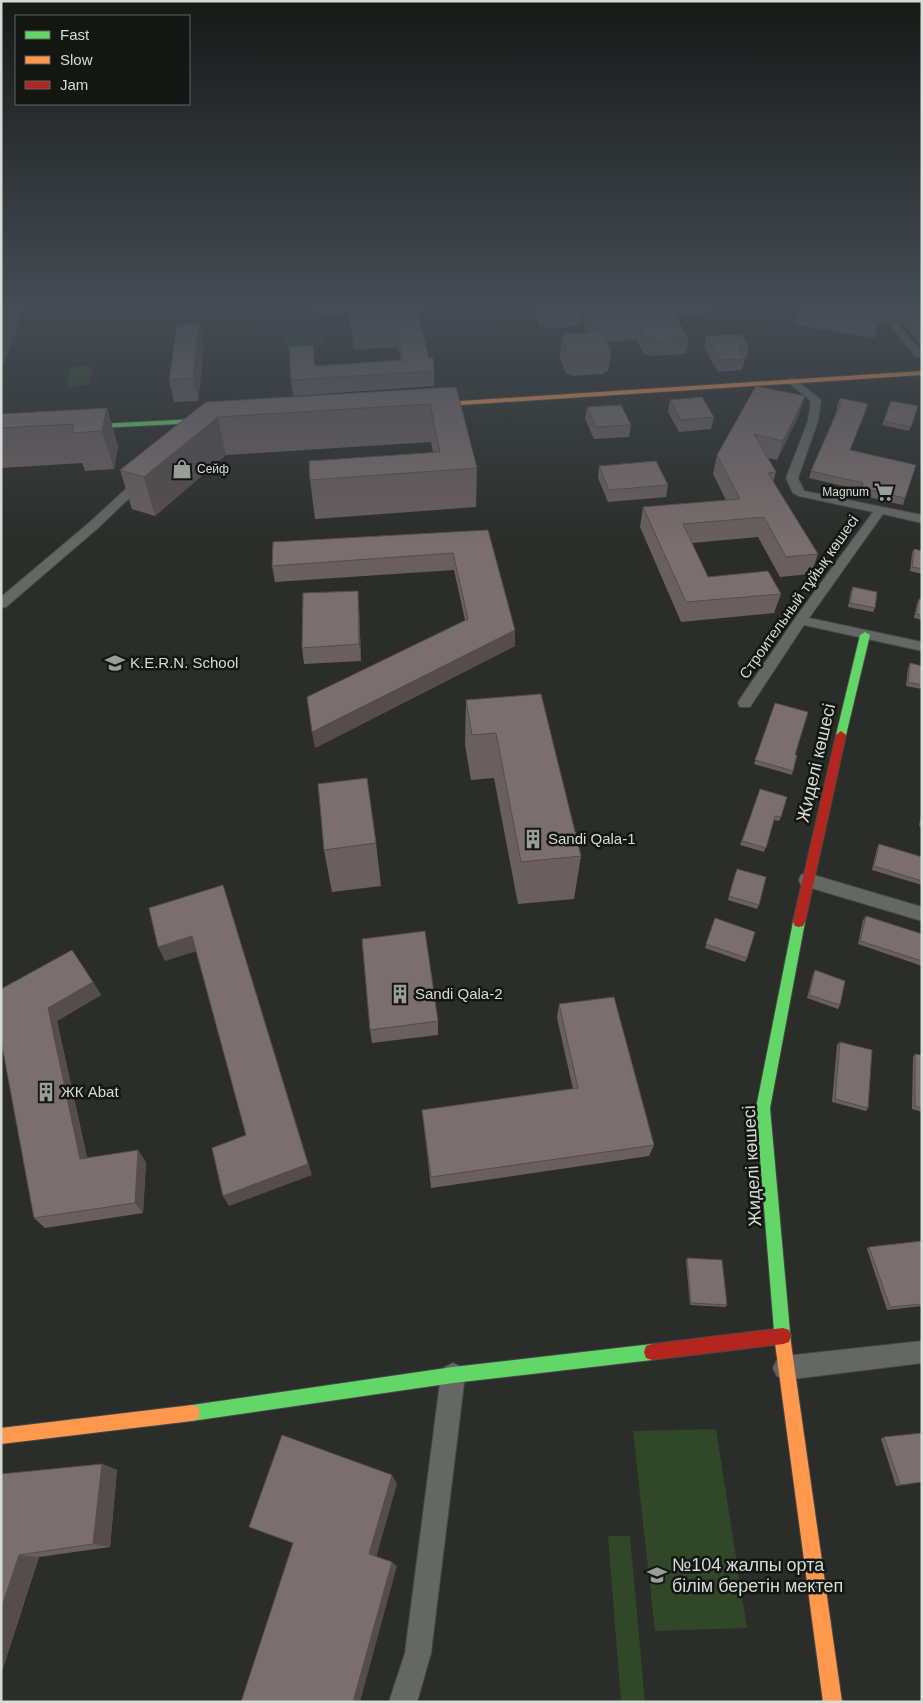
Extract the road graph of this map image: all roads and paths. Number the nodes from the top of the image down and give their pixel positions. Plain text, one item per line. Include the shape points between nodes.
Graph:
1 (711, 386) edge
2 (800, 386) edge
3 (417, 406) edge
4 (227, 419) edge
5 (68, 428) edge
6 (154, 468) edge
7 (880, 510) junction
8 (922, 519) edge
9 (1, 604) edge
10 (801, 620) junction
11 (865, 635) junction
12 (922, 647) edge
13 (746, 703) dead end
14 (807, 880) junction
15 (922, 914) edge
16 (782, 1336) junction
17 (922, 1352) edge
18 (785, 1368) junction
19 (453, 1375) junction
20 (1, 1436) edge
21 (403, 1702) edge
22 (833, 1702) edge

1 - 3 street
2 - 7 street via 816,400 792,478 799,493
4 - 5 street via 183,426
6 - 9 street via 94,525
7 - 8 street
7 - 10 street, Строительный тұйық көшесі
10 - 11 street
10 - 13 street, Строительный тұйық көшесі
11 - 12 street
11 - 14 street, Жиделі көшесі
14 - 15 street
14 - 16 street, Жиделі көшесі via 763,1108
16 - 18 street, Жиделі көшесі
16 - 19 street
17 - 18 street
18 - 22 street, Жиделі көшесі
19 - 20 street via 250,1406
19 - 21 street via 418,1652

